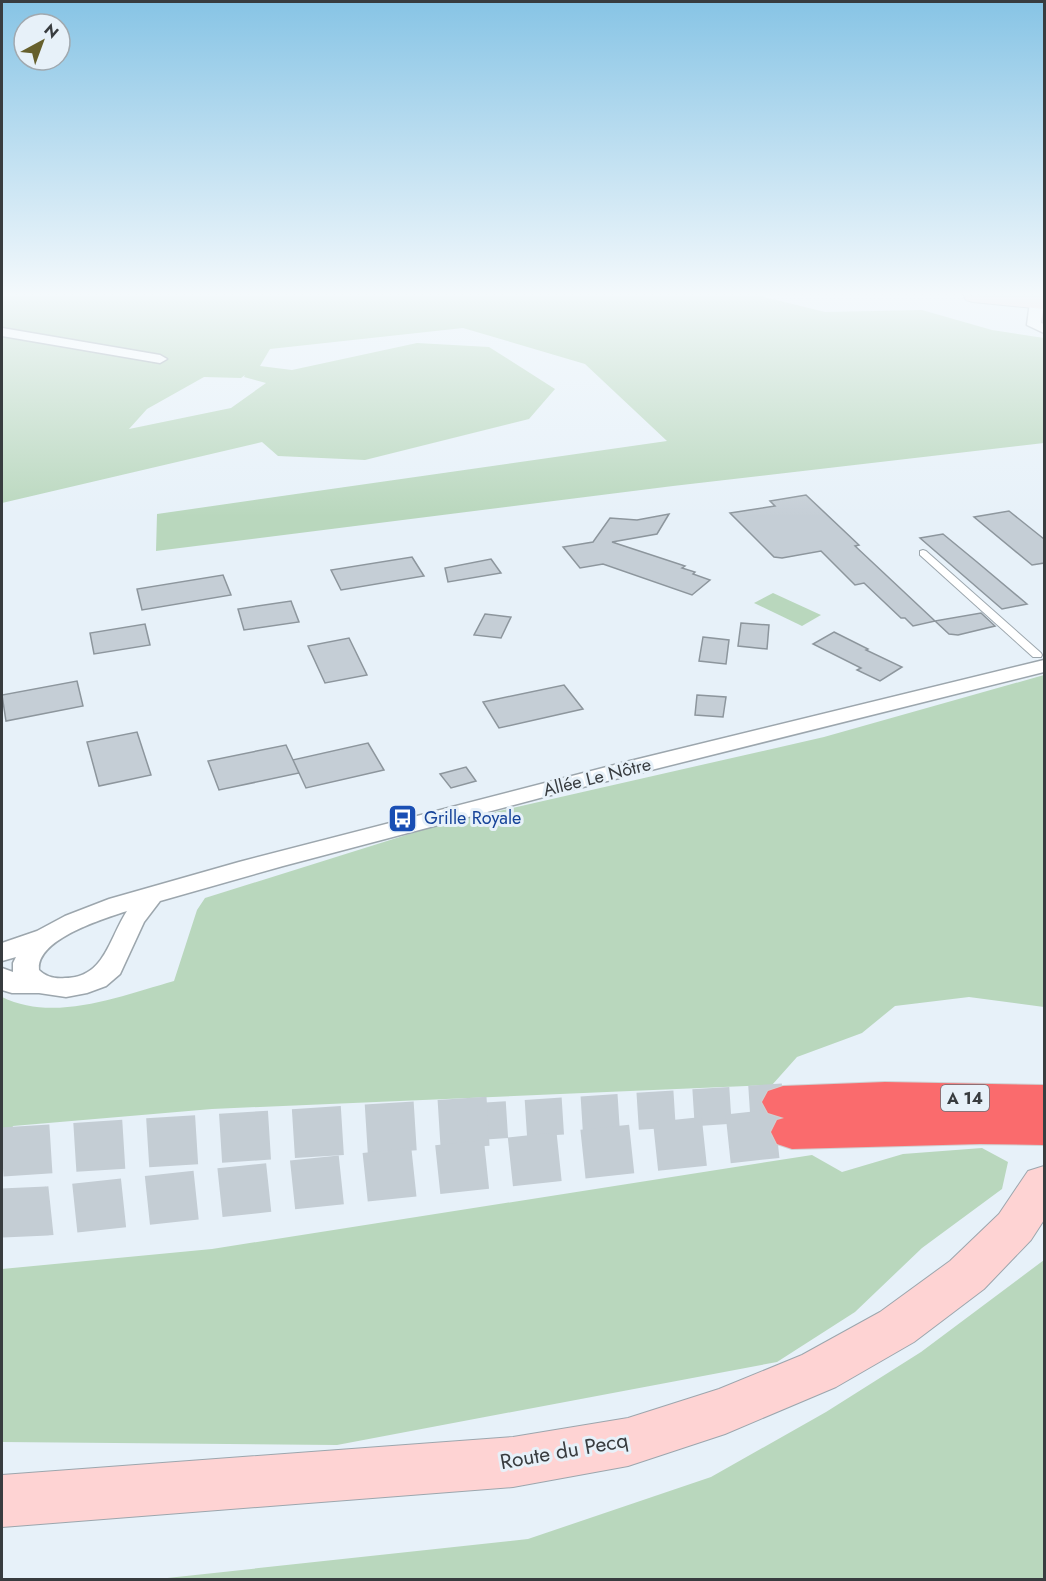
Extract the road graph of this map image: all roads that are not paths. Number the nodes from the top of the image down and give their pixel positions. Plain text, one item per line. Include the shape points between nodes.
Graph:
1 (923, 553) dead end
2 (1041, 660) edge
3 (152, 895) junction
4 (46, 936) junction
5 (2, 952) edge
6 (2, 977) edge
7 (38, 984) junction
8 (1044, 1101) edge
9 (889, 1113) junction
10 (788, 1117) tunnel mouth
11 (1044, 1129) edge
12 (1044, 1184) edge
13 (2, 1501) edge

1 - 2 lane
2 - 3 street, Allée Le Nôtre via 458,811
3 - 4 street, Allée Le Nôtre
3 - 7 street via 131,924 109,971 83,986 51,988
4 - 5 street
4 - 7 street, Allée Le Nôtre via 26,961 31,978
6 - 7 street via 12,984
8 - 9 highway, A 14
9 - 10 highway, A 14
9 - 11 highway, A 14
12 - 13 main road, Route du Pecq via 1015,1227 967,1275 897,1327 798,1380 725,1411 628,1442 513,1462

